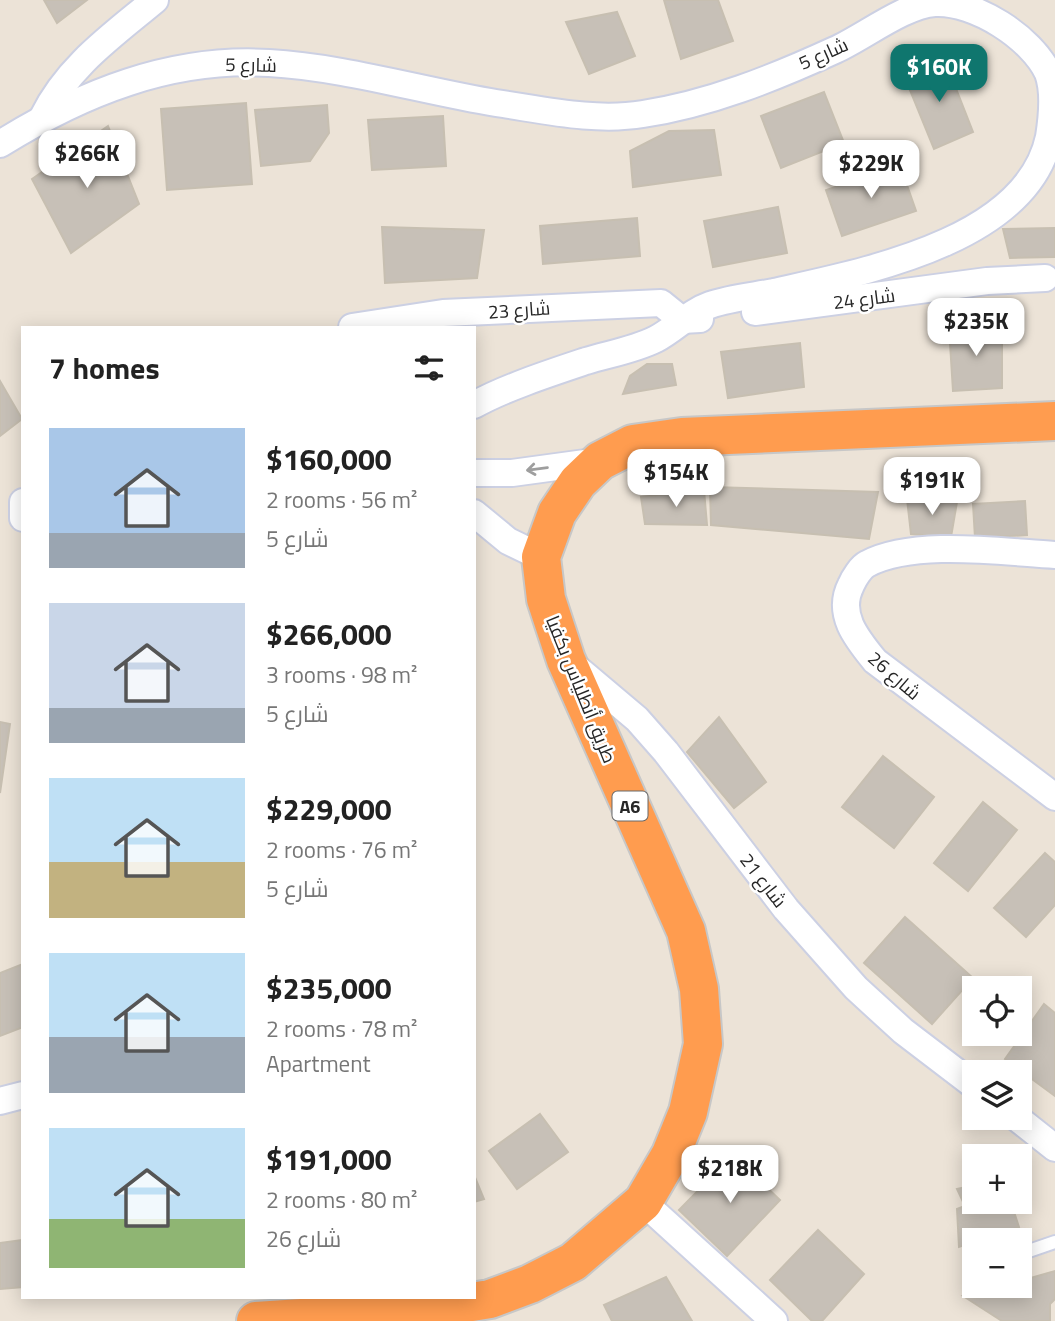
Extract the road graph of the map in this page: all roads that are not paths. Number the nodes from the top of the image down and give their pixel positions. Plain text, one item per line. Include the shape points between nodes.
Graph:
1 (155, 0) edge
2 (43, 117) junction
3 (0, 144) edge
4 (1045, 278) dead end
5 (682, 320) junction
6 (358, 326) edge
7 (476, 404) edge
8 (1055, 421) edge
9 (600, 461) junction
10 (476, 473) edge
11 (476, 515) edge
12 (1055, 555) edge
13 (541, 557) junction
14 (566, 660) junction
15 (1055, 797) edge
16 (962, 1076) edge
17 (21, 1096) edge
18 (0, 1101) edge
19 (1032, 1130) edge
20 (1055, 1148) edge
21 (643, 1202) junction
22 (1055, 1242) edge
23 (1032, 1250) edge
24 (380, 1305) edge
25 (256, 1321) edge
26 (774, 1321) edge

1 - 2 street via 79,65
2 - 3 street, شارع 5
2 - 5 street, شارع 5 via 145,74 268,63 557,113 641,115 754,84 934,3 989,18 1018,35 1035,52 1049,77 1053,111 1048,142 1038,168 1021,192 990,220 882,264 709,305
4 - 5 street, شارع 24 via 987,281 726,318
5 - 6 street, شارع 23 via 661,303 443,313
5 - 7 street, شارع 5 via 658,339
8 - 9 highway, طريق أنطلياس بكفيا / A6 via 682,437 634,444
9 -> 10 street
9 - 13 highway, طريق أنطلياس بكفيا / A6 via 578,482 558,513
11 - 13 street via 508,541
12 - 15 street, شارع 26 via 894,554 865,565 845,597 845,614 875,661
13 - 14 highway, طريق أنطلياس بكفيا / A6 via 546,599
14 - 16 street, شارع 21 via 637,719 786,909 856,988
14 - 21 highway, طريق أنطلياس بكفيا / A6 via 686,931 699,989 703,1044 688,1112 671,1154
17 - 18 street
19 - 20 street
21 - 24 highway, طريق أنطلياس بكفيا / A6 via 572,1262 530,1284 491,1299 423,1310
21 - 26 street
22 - 23 lane
24 - 25 highway, طريق أنطلياس بكفيا / A6

